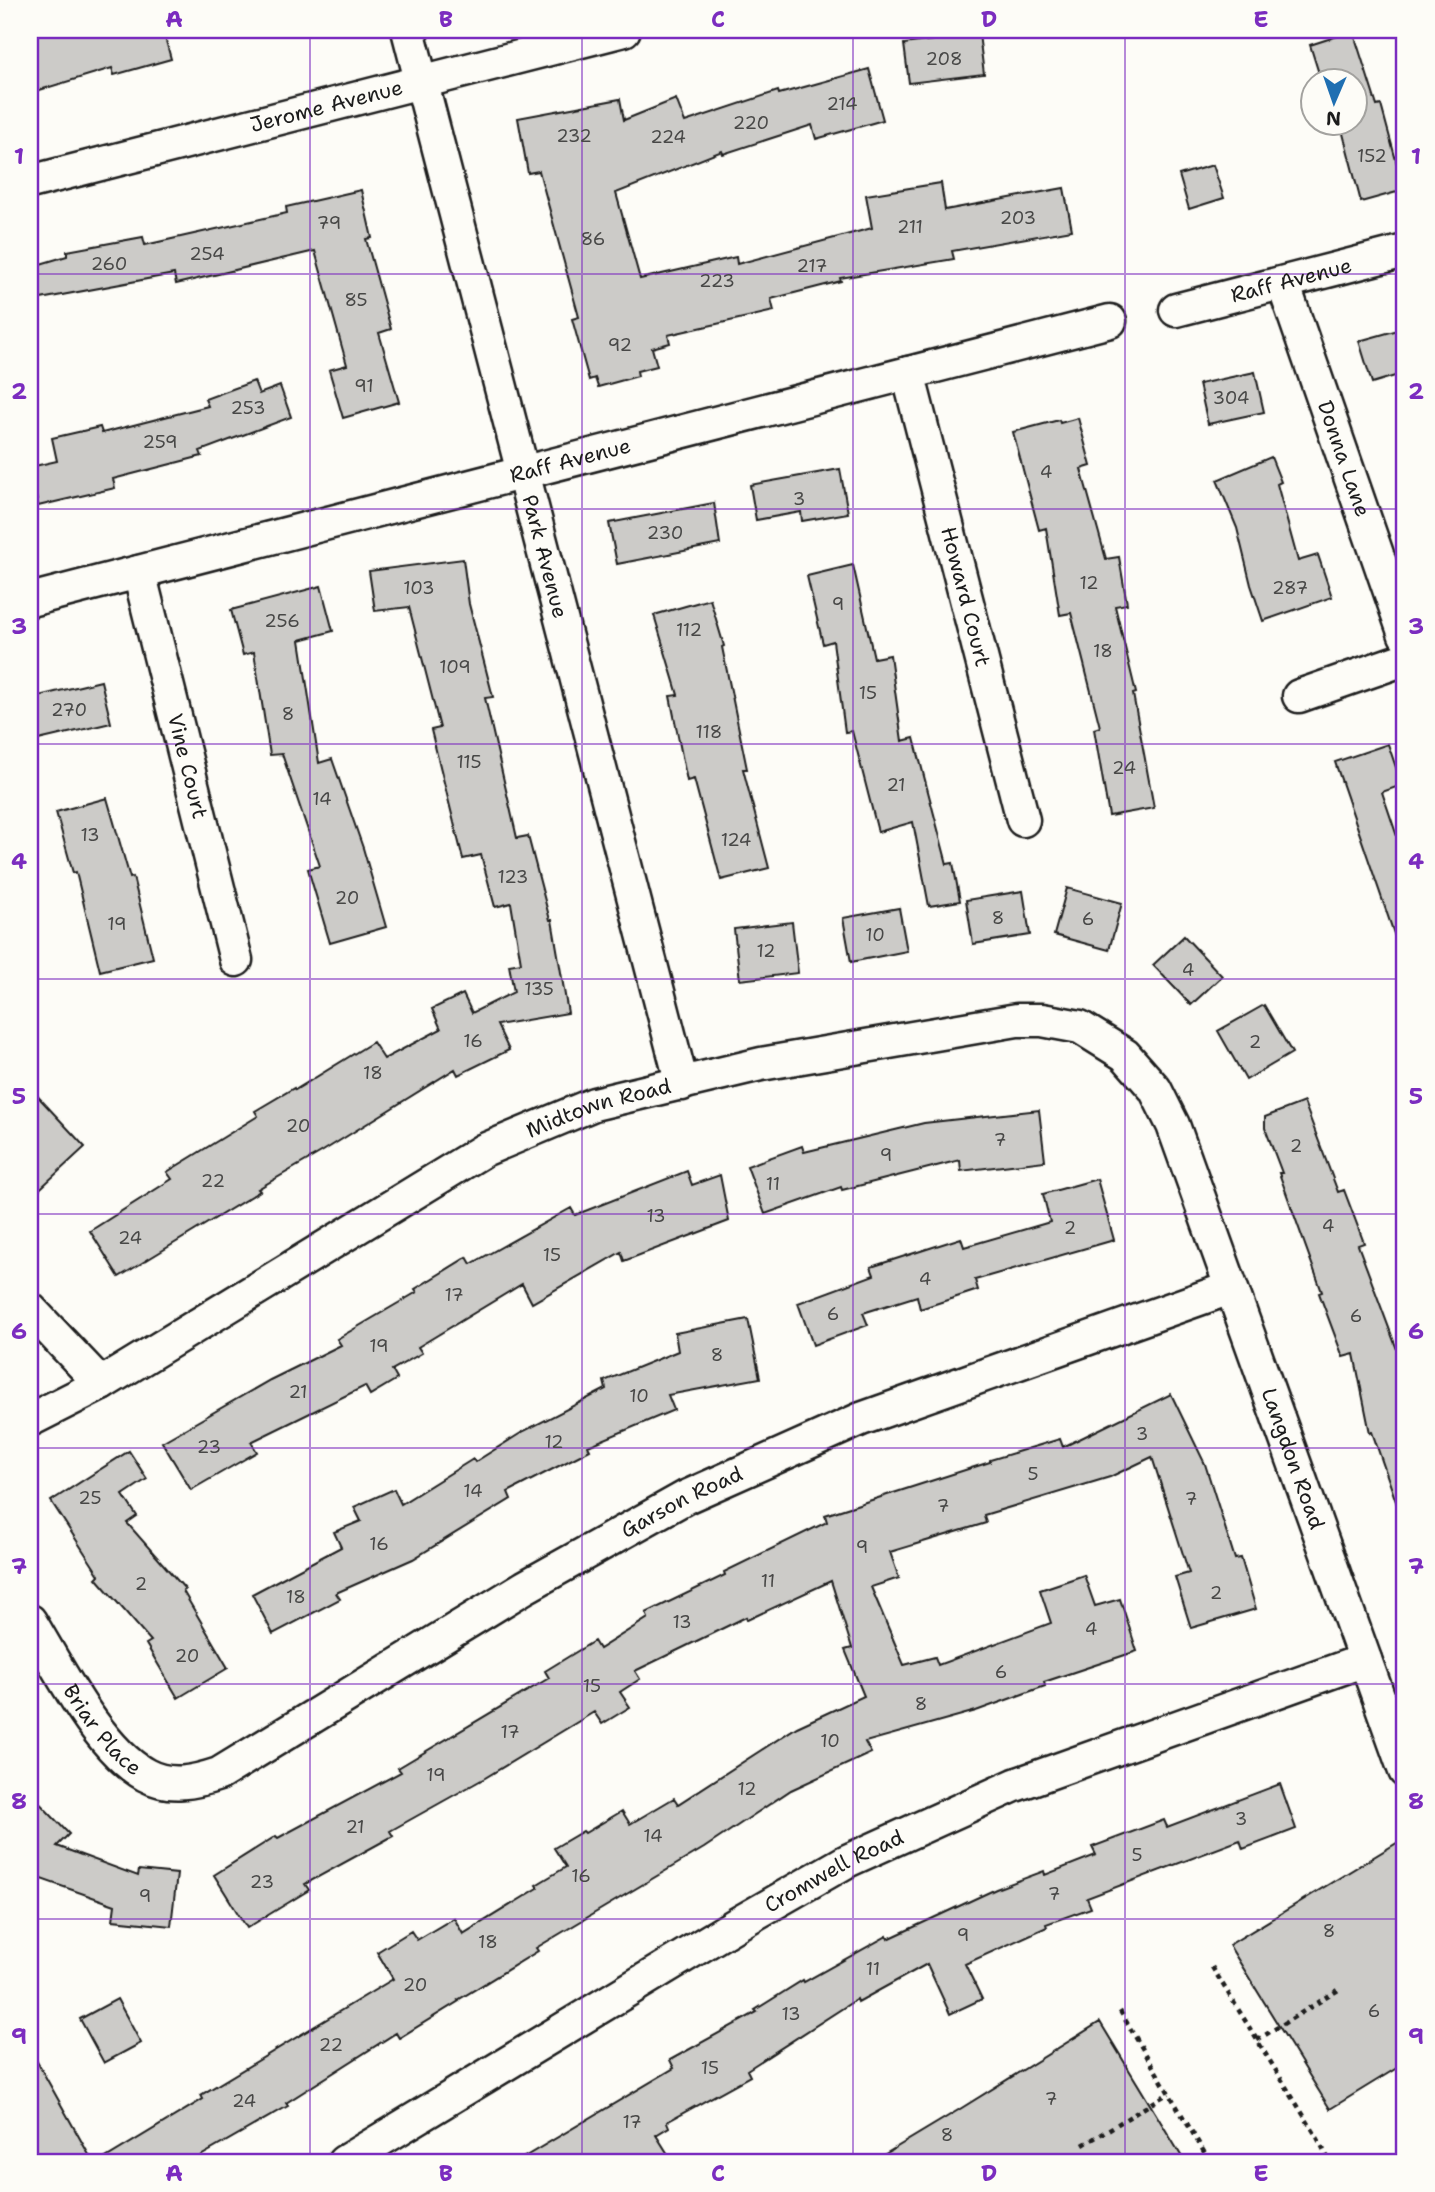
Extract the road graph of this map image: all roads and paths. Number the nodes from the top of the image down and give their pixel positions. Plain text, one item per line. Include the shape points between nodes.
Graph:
1 (408, 30) edge
2 (624, 30) edge
3 (421, 80) junction
4 (30, 182) edge
5 (1405, 251) edge
6 (1283, 283) junction
7 (1177, 310) dead end
8 (1110, 321) dead end
9 (908, 373) junction
10 (523, 472) junction
11 (139, 572) junction
12 (30, 600) edge
13 (1405, 635) edge
14 (1405, 659) edge
15 (1300, 696) dead end
16 (1023, 820) dead end
17 (236, 960) dead end
18 (682, 1084) junction
19 (1180, 1146) joint
20 (1230, 1287) junction
21 (30, 1309) edge
22 (100, 1384) junction
23 (30, 1420) edge
24 (30, 1621) edge
25 (1365, 1660) junction
26 (1405, 1771) edge
27 (169, 1782) joint
28 (1212, 1967) dead end
29 (1340, 1989) dead end
30 (1120, 2011) dead end
31 (1257, 2040) junction
32 (1169, 2093) junction
33 (1083, 2145) dead end
34 (344, 2162) edge
35 (1210, 2162) edge
36 (1330, 2162) edge

1 - 3 street, Park Avenue
2 - 3 street, Jerome Avenue
3 - 4 street, Jerome Avenue
3 - 10 street, Park Avenue
5 - 6 street, Raff Avenue
6 - 7 street, Raff Avenue
6 - 13 street, Donna Lane
8 - 9 street, Raff Avenue
9 - 10 street, Raff Avenue
9 - 16 street, Howard Court
10 - 11 street, Raff Avenue
10 - 18 street, Park Avenue
11 - 12 street, Raff Avenue
11 - 17 street, Vine Court
14 - 15 street
18 - 19 street, Midtown Road via 761,1064 1017,1020 1042,1020 1080,1027 1125,1055 1155,1089
18 - 22 street, Midtown Road via 594,1104 484,1150
19 - 20 street, Langdon Road
20 - 25 street, Langdon Road
20 - 27 street, Garson Road via 861,1419 686,1497 525,1587 219,1774 192,1783
21 - 22 street
22 - 23 street, Midtown Road
24 - 27 street, Briar Place via 93,1721 123,1759 148,1776
25 - 26 street, Langdon Road
25 - 34 street, Cromwell Road via 1015,1785 847,1861
28 - 31 path
29 - 31 path
30 - 32 path
31 - 36 path
32 - 33 path
32 - 35 path

